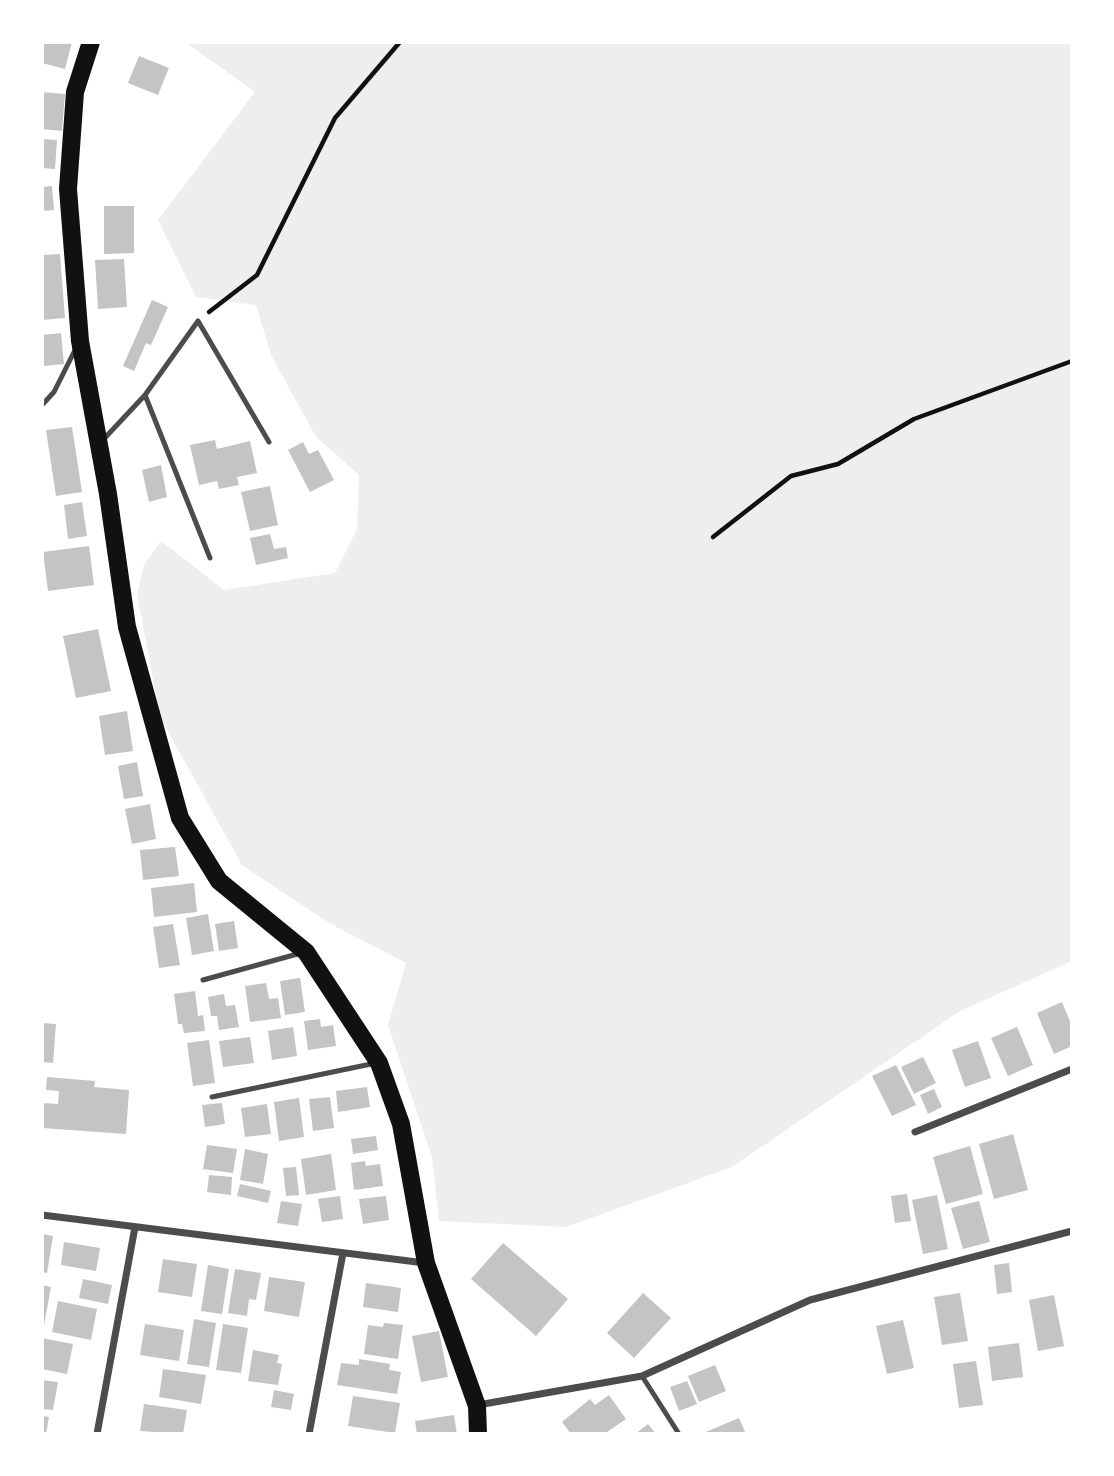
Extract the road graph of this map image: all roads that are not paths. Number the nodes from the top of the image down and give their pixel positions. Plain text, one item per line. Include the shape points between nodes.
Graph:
1 (91, 42) edge
2 (80, 341) junction
3 (145, 395) junction
4 (42, 405) edge
5 (269, 442) dead end
6 (99, 444) junction
7 (210, 558) dead end
8 (306, 952) junction
9 (203, 980) dead end
10 (379, 1063) junction
11 (1072, 1069) edge
12 (212, 1097) dead end
13 (915, 1132) dead end
14 (42, 1215) edge
15 (135, 1227) junction
16 (1072, 1231) edge
17 (343, 1253) junction
18 (426, 1263) junction
19 (642, 1376) junction
20 (477, 1406) junction
21 (97, 1434) edge
22 (309, 1434) edge
23 (478, 1434) edge
24 (679, 1434) edge

1 - 2 main road via 75,92 68,189
2 - 4 lane via 54,392
2 - 6 main road
3 - 5 lane via 198,321
3 - 6 lane
3 - 7 lane
6 - 8 main road via 127,627 180,818 219,881
8 - 9 lane
8 - 10 main road
10 - 12 lane
10 - 18 main road via 401,1124
11 - 13 street
14 - 15 street
15 - 17 street
15 - 21 street
16 - 19 street via 810,1300
17 - 18 street
17 - 22 street
18 - 20 main road
19 - 20 street
19 - 24 lane
20 - 23 main road

